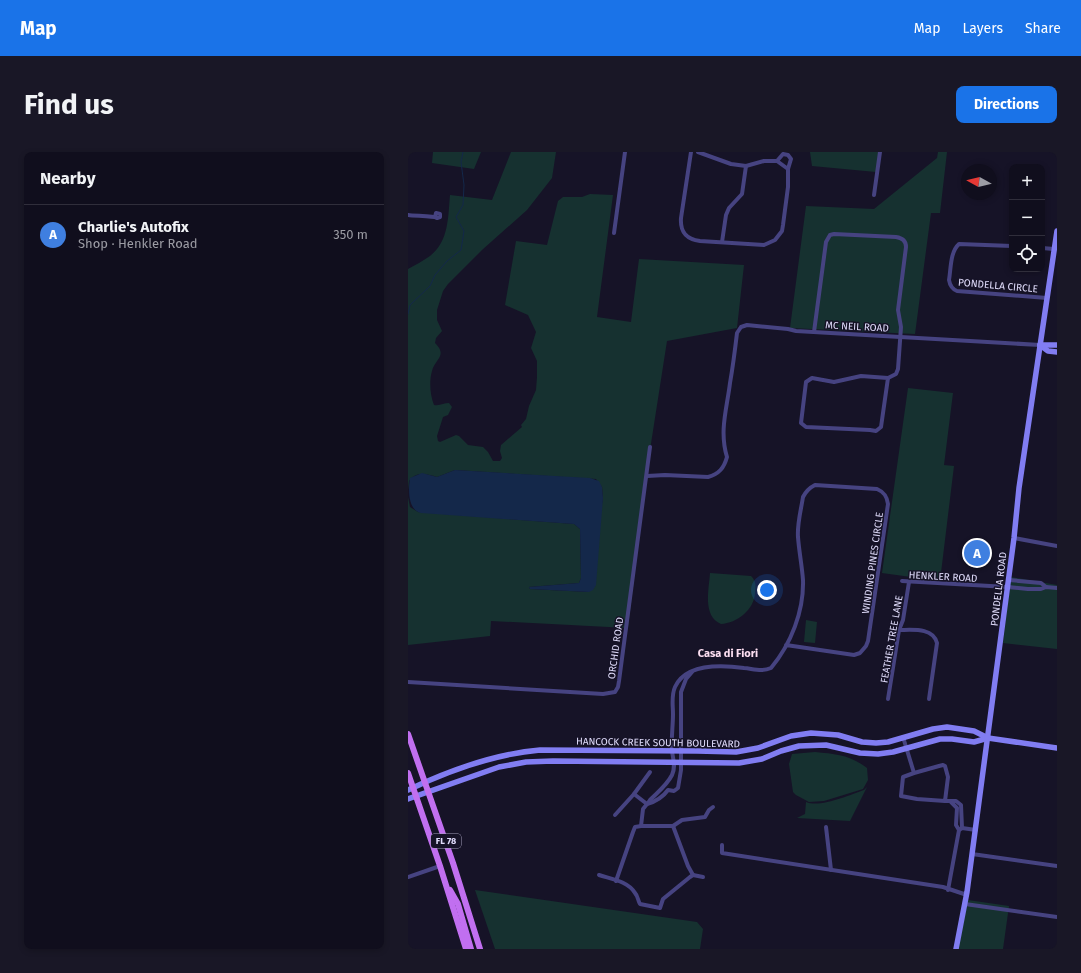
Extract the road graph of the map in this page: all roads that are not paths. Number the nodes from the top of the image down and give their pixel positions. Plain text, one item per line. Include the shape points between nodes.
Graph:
1 (625, 152) edge
2 (691, 152) edge
3 (698, 152) edge
4 (880, 152) edge
5 (777, 161) junction
6 (746, 166) junction
7 (788, 169) junction
8 (874, 195) dead end
9 (408, 215) edge
10 (435, 217) dead end
11 (1057, 231) edge
12 (614, 233) dead end
13 (722, 242) junction
14 (1009, 246) edge
15 (1045, 248) edge
16 (1054, 249) junction
17 (1047, 298) junction
18 (814, 332) junction
19 (900, 336) junction
20 (1057, 345) edge
21 (1040, 346) junction
22 (1057, 352) edge
23 (888, 378) junction
24 (650, 447) dead end
25 (647, 476) junction
26 (1014, 538) junction
27 (1057, 546) edge
28 (1009, 580) junction
29 (902, 581) dead end
30 (909, 582) junction
31 (1008, 587) junction
32 (1046, 587) junction
33 (1057, 588) edge
34 (899, 630) junction
35 (786, 645) junction
36 (695, 670) junction
37 (408, 682) edge
38 (888, 699) dead end
39 (929, 699) dead end
40 (408, 734) edge
41 (904, 737) junction
42 (988, 738) junction
43 (907, 748) junction
44 (1057, 748) edge
45 (672, 751) junction
46 (681, 751) junction
47 (739, 752) junction
48 (677, 763) junction
49 (739, 763) junction
50 (650, 772) dead end
51 (408, 773) edge
52 (914, 773) junction
53 (425, 782) junction
54 (411, 788) edge
55 (429, 792) junction
56 (634, 794) junction
57 (416, 796) junction
58 (408, 799) edge
59 (947, 801) junction
60 (648, 804) junction
61 (713, 807) dead end
62 (615, 815) dead end
63 (641, 826) junction
64 (673, 826) junction
65 (826, 827) dead end
66 (961, 829) junction
67 (976, 830) junction
68 (722, 845) dead end
69 (972, 854) junction
70 (440, 866) junction
71 (1057, 866) edge
72 (831, 870) junction
73 (599, 875) dead end
74 (693, 875) junction
75 (408, 877) edge
76 (703, 878) dead end
77 (616, 881) junction
78 (447, 887) junction
79 (948, 890) junction
80 (967, 895) junction
81 (965, 904) junction
82 (1057, 917) edge
83 (466, 949) edge
84 (472, 949) edge
85 (480, 949) edge
86 (956, 949) edge

1 - 12 street
2 - 13 street via 681,218 683,232 693,240
3 - 6 street via 731,164
4 - 8 street
5 - 6 street via 764,161
5 - 7 street
5 - 7 street via 784,154 788,155 791,159
6 - 13 street via 742,194 726,215
7 - 13 street via 785,212 782,231 778,237 764,245
9 - 10 street
11 - 16 street, PONDELLA ROAD
14 - 17 street, PONDELLA CIRCLE via 959,244 953,252 950,285 957,291
15 - 16 street
16 - 17 street, PONDELLA ROAD
17 - 21 street, PONDELLA ROAD
18 - 19 street, MC NEIL ROAD
18 - 19 street via 826,242 828,237 834,234 896,237 906,243 898,310
18 - 25 street, MC NEIL ROAD via 746,325 741,327 737,333 725,406 726,462 719,472 708,477
19 - 21 street, MC NEIL ROAD
19 - 23 street via 896,374
20 - 21 street
21 - 22 street via 1048,351
21 - 26 street, PONDELLA ROAD
23 - 23 street via 861,376 834,382 812,378 806,382 801,423 806,427 876,431 881,427
24 - 25 street, ORCHID ROAD
25 - 37 street, ORCHID ROAD via 619,681 615,692 603,694
26 - 27 street
26 - 28 street, PONDELLA ROAD
28 - 31 street, PONDELLA ROAD
28 - 32 street via 1041,583
29 - 30 street, HENKLER ROAD
30 - 31 street, HENKLER ROAD
30 - 34 street, FEATHER TREE LANE
31 - 32 street, HENKLER ROAD
31 - 42 street, PONDELLA ROAD
32 - 33 street
34 - 38 street, FEATHER TREE LANE
34 - 39 street via 924,631 933,635 937,643
35 - 35 street, WINDING PINES CIRCLE via 797,622 802,586 798,532 805,492 815,485 880,490 888,504 866,646 860,654 854,655
35 - 36 street, WINDING PINES CIRCLE via 774,665 767,670 723,667
36 - 45 street, WINDING PINES CIRCLE via 684,675 673,692
36 - 46 street via 686,679 681,692
40 - 53 main road, FL 78
41 - 42 street, HANCOCK CREEK SOUTH BOULEVARD via 933,728 947,727 974,731
41 - 43 street
41 - 47 street, HANCOCK CREEK SOUTH BOULEVARD via 876,743 838,735 811,733 791,736
42 - 43 street, HANCOCK CREEK SOUTH BOULEVARD via 974,742 940,739
42 - 44 street
42 - 67 street, PONDELLA ROAD
43 - 49 street, HANCOCK CREEK SOUTH BOULEVARD via 878,754 860,753 826,745 805,745 788,748 753,762
43 - 52 street
45 - 46 street, HANCOCK CREEK SOUTH BOULEVARD
45 - 48 street, WINDING PINES CIRCLE
45 - 53 street, HANCOCK CREEK SOUTH BOULEVARD via 523,751 491,758
46 - 47 street, HANCOCK CREEK SOUTH BOULEVARD
46 - 48 street
47 - 49 street
48 - 49 street, HANCOCK CREEK SOUTH BOULEVARD
48 - 55 street, HANCOCK CREEK SOUTH BOULEVARD via 526,762 500,767
48 - 60 street via 666,785
48 - 60 street via 681,770 678,788 674,791 668,790
50 - 56 street
51 - 54 main road, FL 78
52 - 59 street via 945,766 948,777
52 - 59 street via 903,778 901,796
53 - 54 street, HANCOCK CREEK SOUTH BOULEVARD
53 - 55 main road, FL 78
54 - 57 main road, FL 78
55 - 57 street, HANCOCK CREEK SOUTH BOULEVARD
55 - 85 main road, FL 78
56 - 60 street
56 - 62 street
57 - 58 street, HANCOCK CREEK SOUTH BOULEVARD
57 - 70 main road, FL 78
59 - 66 street via 959,802 961,805
60 - 63 street via 643,809
61 - 64 street via 708,810 705,817 682,820
63 - 64 street
63 - 77 street via 635,827 632,832
64 - 74 street
65 - 72 street
66 - 67 street
66 - 79 street
67 - 69 street, PONDELLA ROAD
68 - 72 street via 722,853
69 - 71 street
69 - 80 street, PONDELLA ROAD
70 - 75 street
70 - 78 main road, FL 78
72 - 79 street via 943,887
73 - 77 street
74 - 76 street
74 - 77 street via 663,899 660,908 640,904 634,890
78 - 83 main road, FL 78
78 - 84 main road via 455,896
79 - 80 street
80 - 81 street, PONDELLA ROAD
81 - 82 street
81 - 86 street, PONDELLA ROAD

